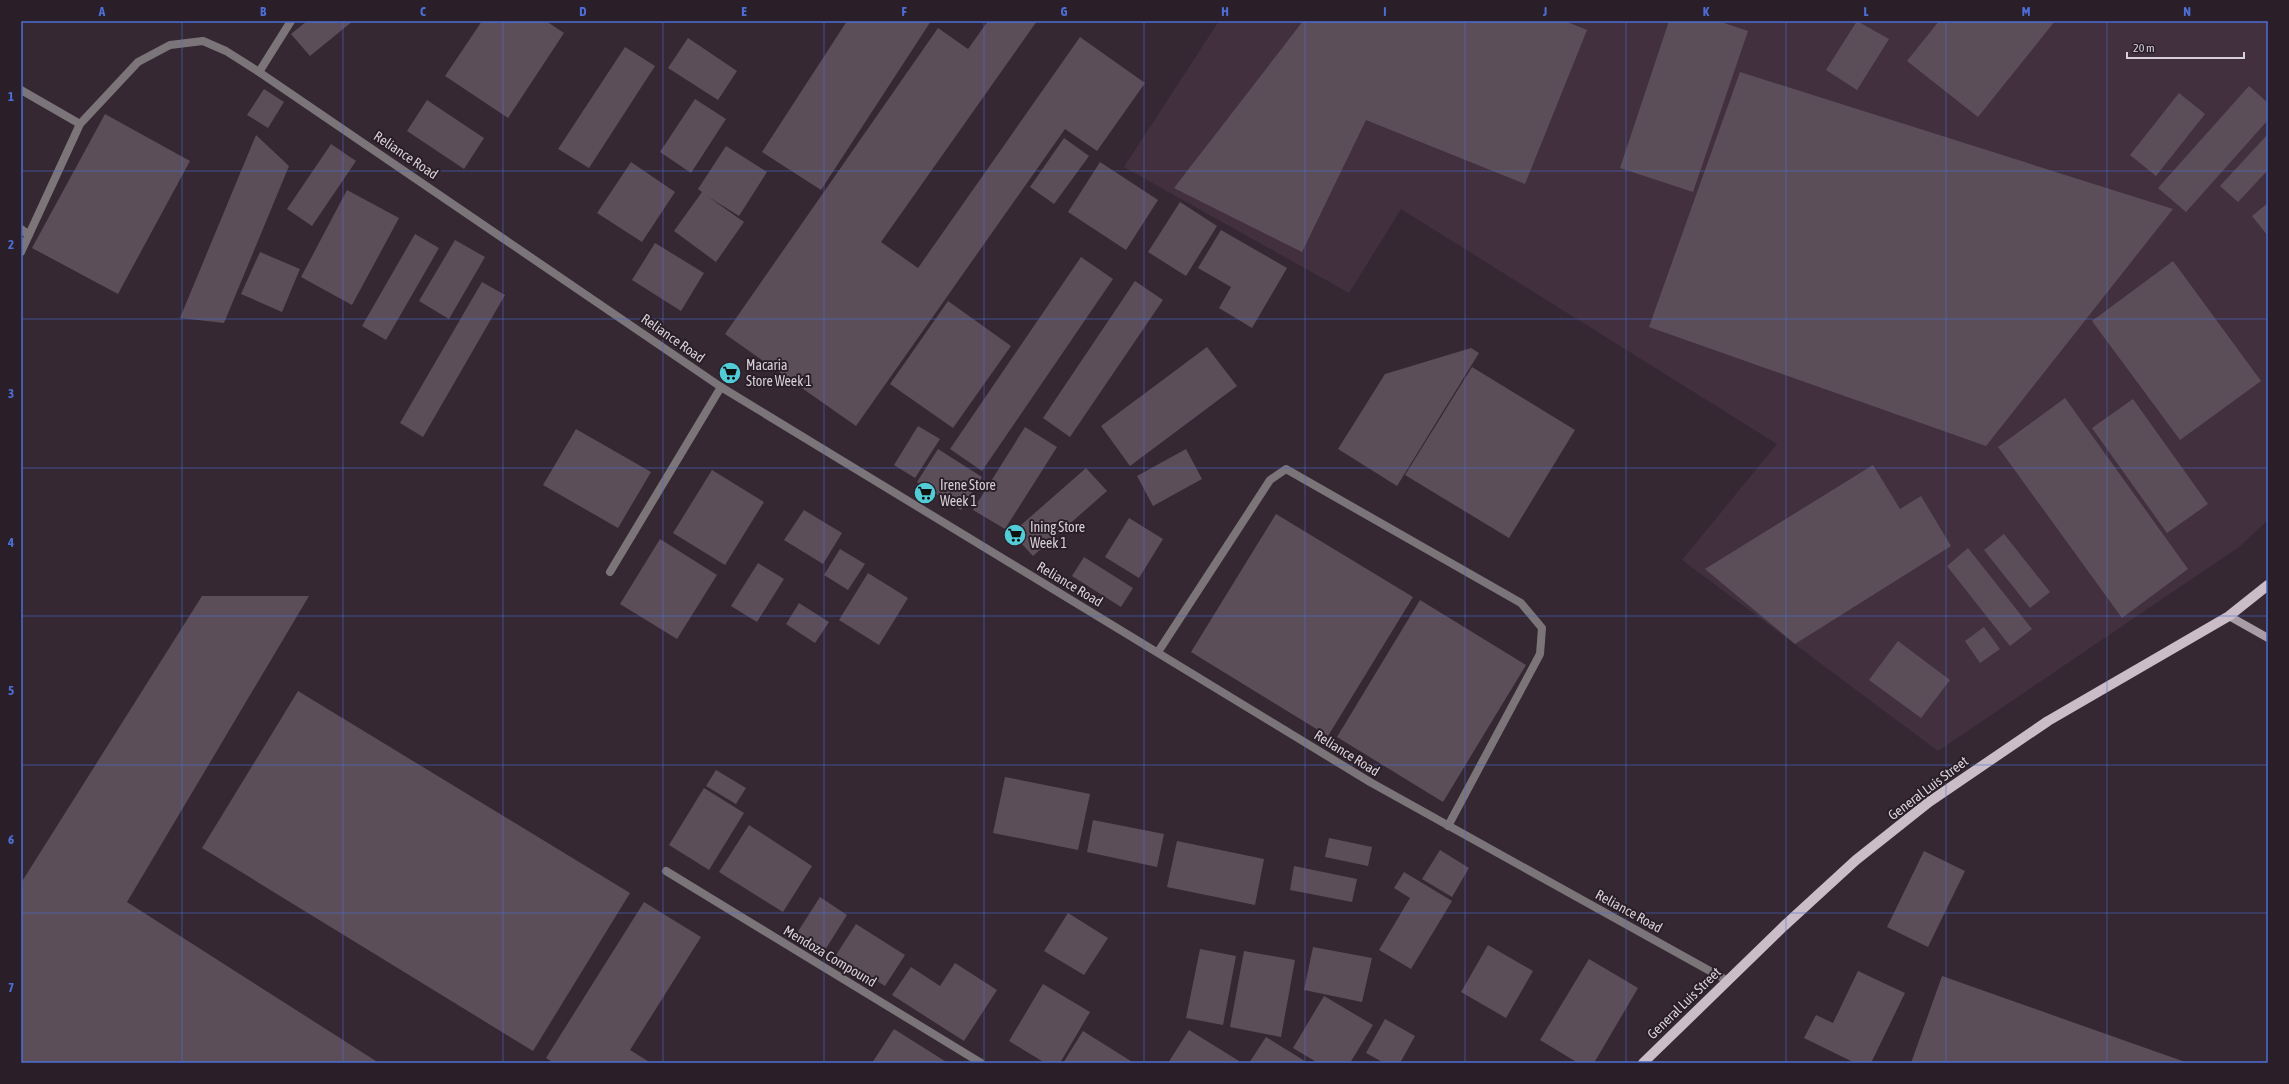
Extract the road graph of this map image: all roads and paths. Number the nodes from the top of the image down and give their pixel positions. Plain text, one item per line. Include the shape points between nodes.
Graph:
1 (291, 21) edge
2 (259, 72) junction
3 (21, 90) edge
4 (80, 124) junction
5 (21, 229) edge
6 (30, 235) junction
7 (21, 252) edge
8 (721, 387) junction
9 (610, 572) dead end
10 (2268, 585) edge
11 (2229, 616) junction
12 (2268, 638) edge
13 (1158, 652) junction
14 (1448, 826) junction
15 (666, 871) dead end
16 (1728, 981) junction
17 (981, 1063) edge
18 (1643, 1063) edge

1 - 2 street
2 - 4 street, Reliance Road via 226,51 203,42 170,45 138,62
2 - 8 street, Reliance Road
3 - 4 street
4 - 6 street, Reliance Road
5 - 6 street
6 - 7 street, Reliance Road
8 - 9 street
8 - 13 street, Reliance Road
10 - 11 main road, General Luis Street
11 - 12 main road
11 - 16 main road, General Luis Street via 2048,721 1929,802 1856,860
13 - 14 street, Reliance Road via 1370,782
13 - 14 street via 1270,480 1286,469 1521,603 1542,628 1540,654
14 - 16 street, Reliance Road
15 - 17 street, Mendoza Compound
16 - 18 main road, General Luis Street

